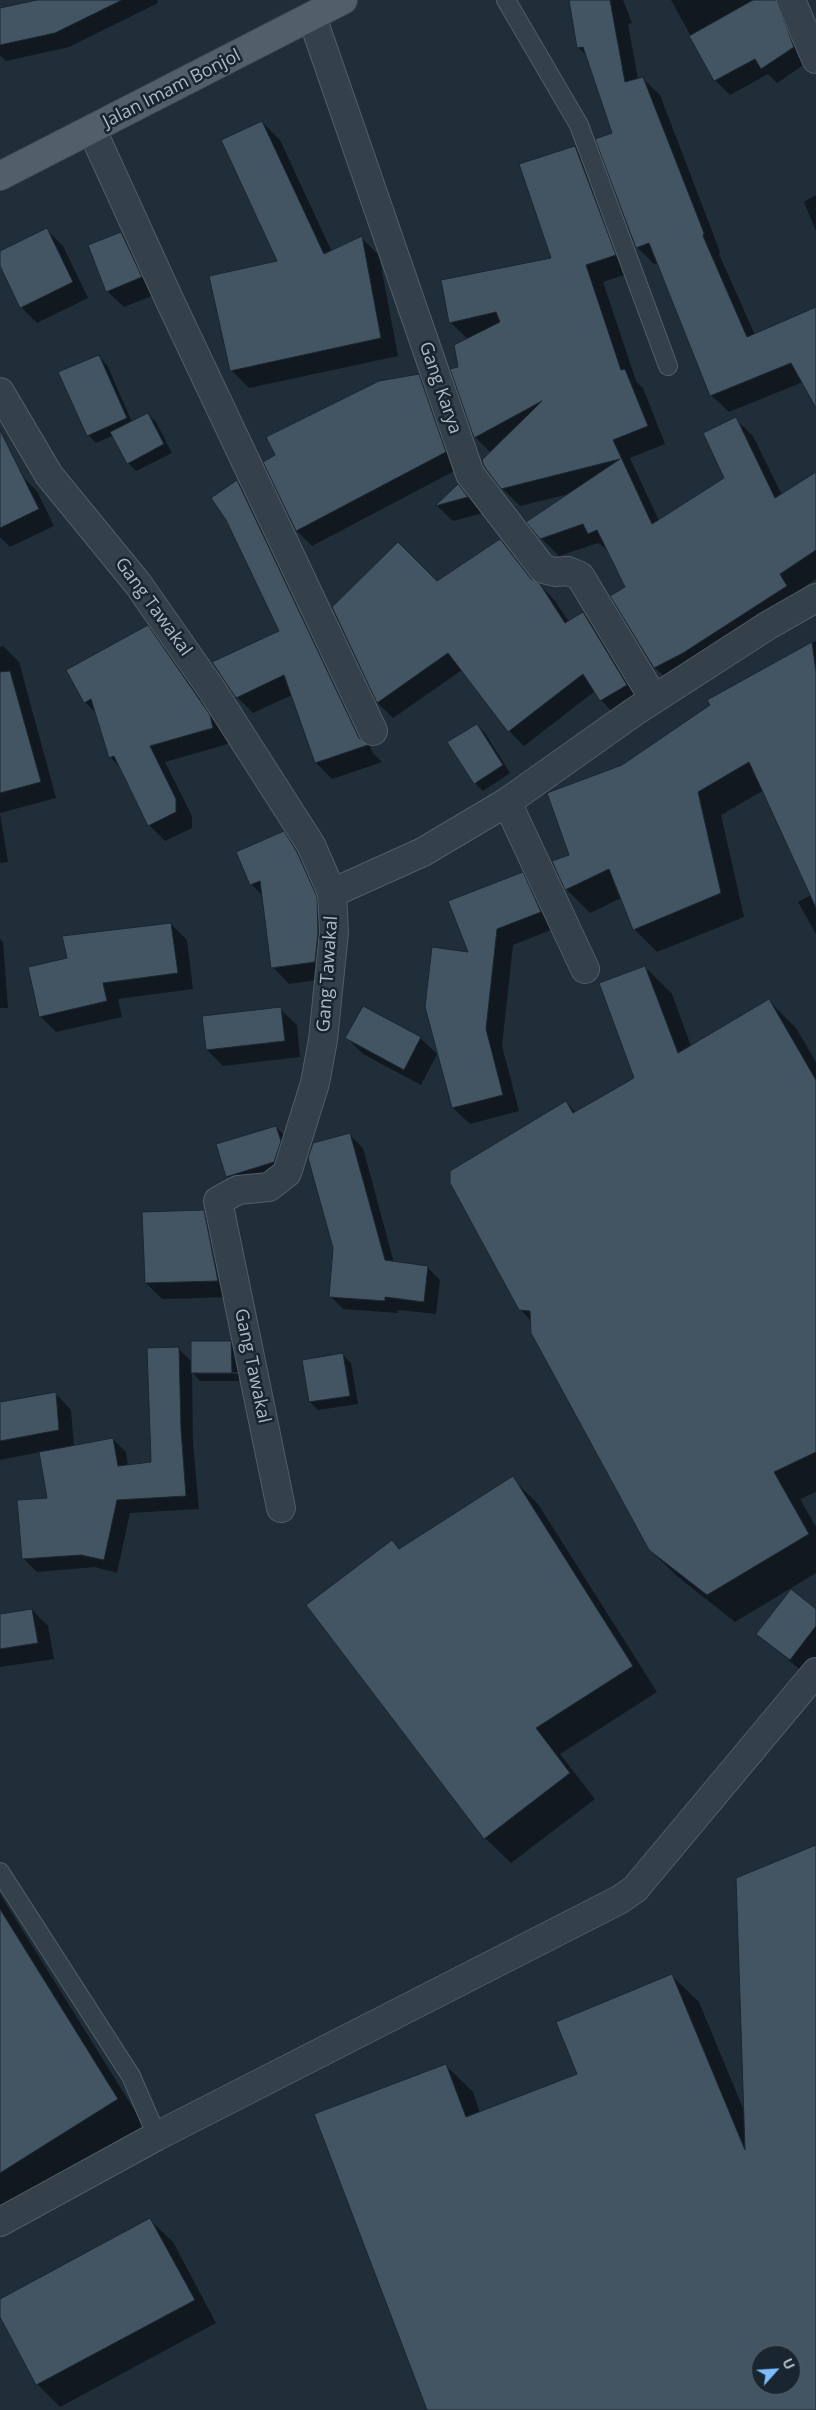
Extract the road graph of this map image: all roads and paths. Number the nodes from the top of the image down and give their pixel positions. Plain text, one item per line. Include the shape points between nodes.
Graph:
1 (343, 0) edge
2 (506, 0) edge
3 (791, 0) edge
4 (312, 17) junction
5 (816, 59) edge
6 (92, 130) junction
7 (0, 176) edge
8 (668, 366) dead end
9 (0, 392) edge
10 (816, 598) edge
11 (654, 699) junction
12 (373, 731) dead end
13 (506, 802) junction
14 (332, 893) junction
15 (585, 969) dead end
16 (281, 1508) dead end
17 (816, 1672) edge
18 (0, 1872) edge
19 (157, 2136) junction
20 (0, 2222) edge

1 - 4 main road, Jalan Imam Bonjol
2 - 8 lane via 579,125
3 - 5 street
4 - 6 main road, Jalan Imam Bonjol
4 - 11 street, Gang Karya via 470,474 543,569 568,571 580,576
6 - 7 main road, Jalan Imam Bonjol
6 - 12 street
9 - 14 street, Gang Tawakal via 49,475 138,584 212,690 311,845
10 - 11 street
11 - 13 street
13 - 14 street via 423,852
13 - 15 street
14 - 16 street, Gang Tawakal via 334,932 323,1040 312,1092 286,1173 269,1187 238,1190 218,1201
17 - 19 street via 635,1889
18 - 19 lane via 131,2076
19 - 20 street

